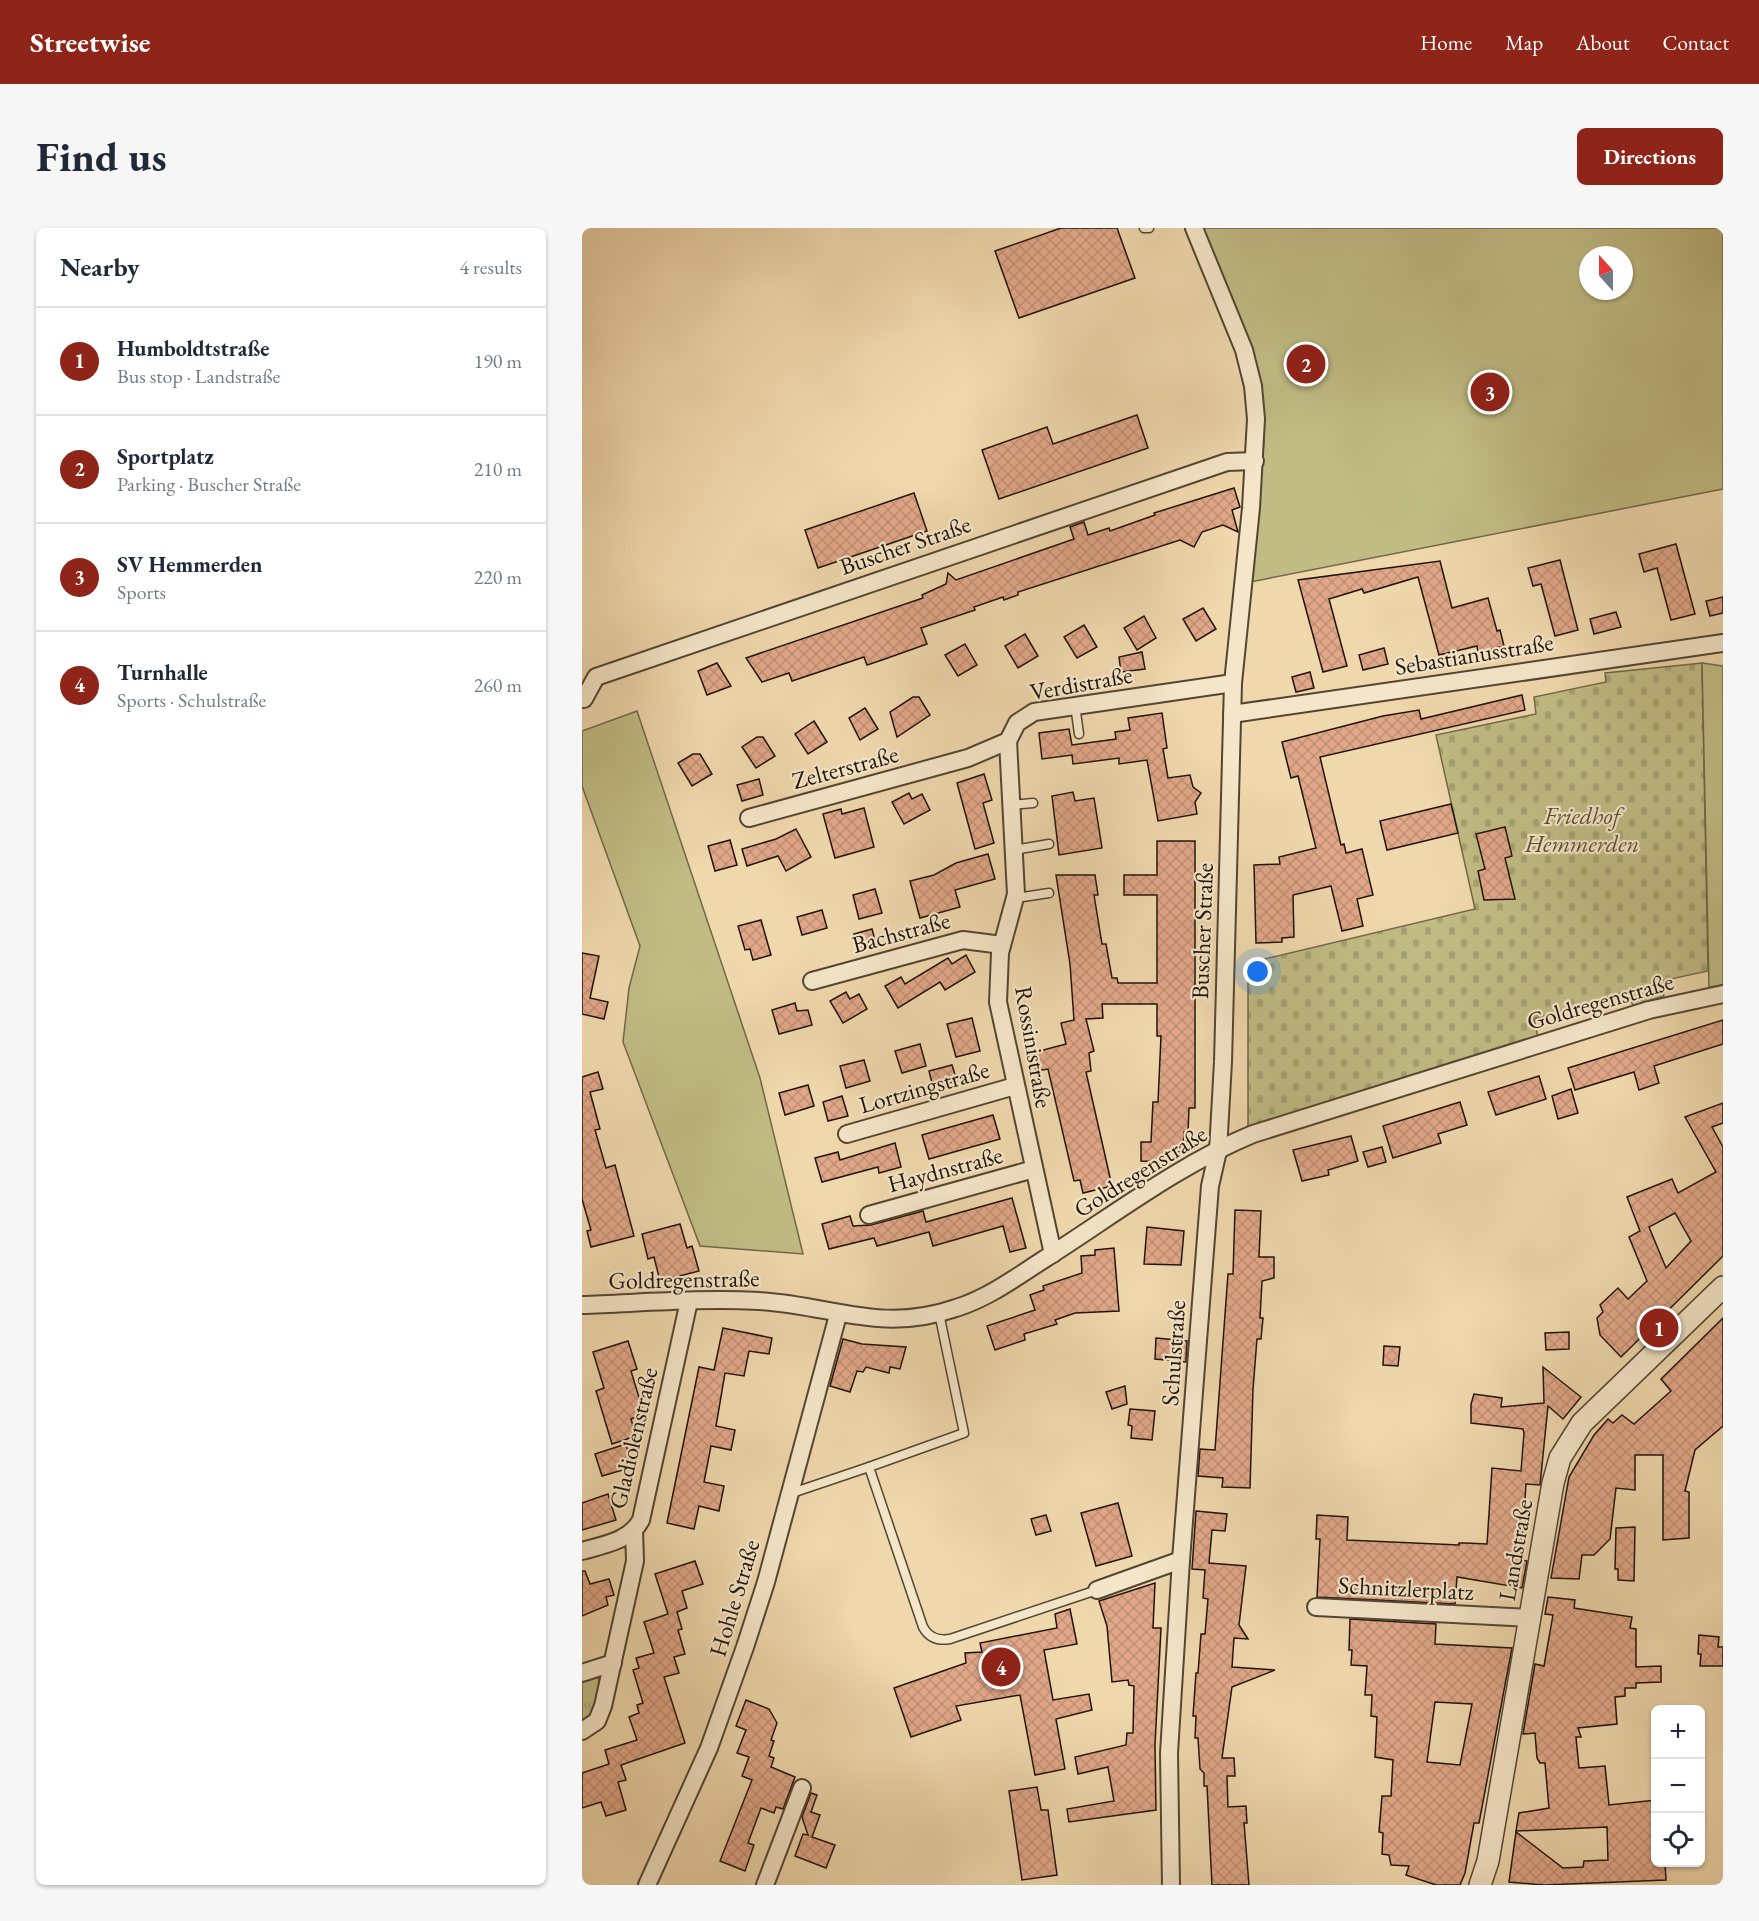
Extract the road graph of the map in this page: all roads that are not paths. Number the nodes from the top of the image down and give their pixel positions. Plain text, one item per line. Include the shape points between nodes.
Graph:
1 (1144, 228) edge
2 (1149, 228) edge
3 (1194, 228) edge
4 (1255, 460) junction
5 (1723, 643) edge
6 (1233, 683) junction
7 (584, 699) dead end
8 (1075, 705) junction
9 (1232, 714) junction
10 (1078, 734) dead end
11 (1008, 741) junction
12 (1033, 803) dead end
13 (1011, 805) junction
14 (749, 818) dead end
15 (1049, 844) dead end
16 (1014, 850) junction
17 (1049, 893) dead end
18 (1016, 898) junction
19 (1002, 945) junction
20 (812, 981) dead end
21 (1723, 994) edge
22 (1015, 1086) junction
23 (847, 1134) dead end
24 (1218, 1151) junction
25 (1034, 1169) junction
26 (869, 1215) dead end
27 (1053, 1254) junction
28 (1723, 1287) edge
29 (689, 1301) junction
30 (582, 1305) edge
31 (939, 1313) junction
32 (838, 1315) junction
33 (869, 1467) junction
34 (788, 1494) junction
35 (634, 1530) junction
36 (582, 1551) edge
37 (1181, 1560) junction
38 (1097, 1590) joint
39 (1316, 1607) dead end
40 (1529, 1618) junction
41 (613, 1663) junction
42 (582, 1672) edge
43 (582, 1731) edge
44 (802, 1788) dead end
45 (647, 1885) edge
46 (765, 1885) edge
47 (1171, 1885) edge
48 (1480, 1885) edge

1 - 2 lane
3 - 4 street, Buscher Straße via 1247,362 1255,404
4 - 6 street, Buscher Straße
4 - 7 street, Buscher Straße via 1227,462 596,677
5 - 9 street, Sebastianusstraße
6 - 8 street, Verdistraße
6 - 9 street, Buscher Straße
8 - 10 lane
8 - 11 street, Verdistraße via 1028,715 1013,728
9 - 24 street, Buscher Straße
11 - 13 street, Rossinistraße
11 - 14 street, Zelterstraße via 954,763
12 - 13 lane
13 - 16 street, Rossinistraße
15 - 16 lane
16 - 18 street, Rossinistraße
17 - 18 lane
18 - 19 street, Rossinistraße
19 - 20 street, Bachstraße via 963,940
19 - 22 street, Rossinistraße via 998,1002
21 - 24 street, Goldregenstraße via 1638,1013 1274,1127
22 - 23 street, Lortzingstraße
22 - 25 street, Rossinistraße
24 - 27 street, Goldregenstraße
24 - 37 street, Schulstraße via 1210,1186
25 - 26 street, Haydnstraße
25 - 27 street, Rossinistraße
27 - 31 street, Goldregenstraße via 967,1305
28 - 40 street, Landstraße via 1592,1411 1572,1435 1554,1477
29 - 30 street, Goldregenstraße
29 - 32 street, Goldregenstraße via 775,1302
29 - 35 street, Gladiolenstraße via 642,1516
31 - 32 street, Goldregenstraße via 886,1320
31 - 33 lane via 964,1433
32 - 34 street, Hohle Straße
33 - 34 lane
33 - 38 lane via 923,1627 933,1638 950,1639
34 - 45 street, Hohle Straße via 766,1582 715,1732
35 - 36 street, Gladiolenstraße
35 - 41 street via 635,1561
37 - 38 street
37 - 47 street, Schulstraße via 1169,1767
39 - 40 street, Schnitzlerplatz
40 - 48 street, Landstraße via 1501,1794
41 - 42 street
41 - 43 street via 597,1721
44 - 46 street

